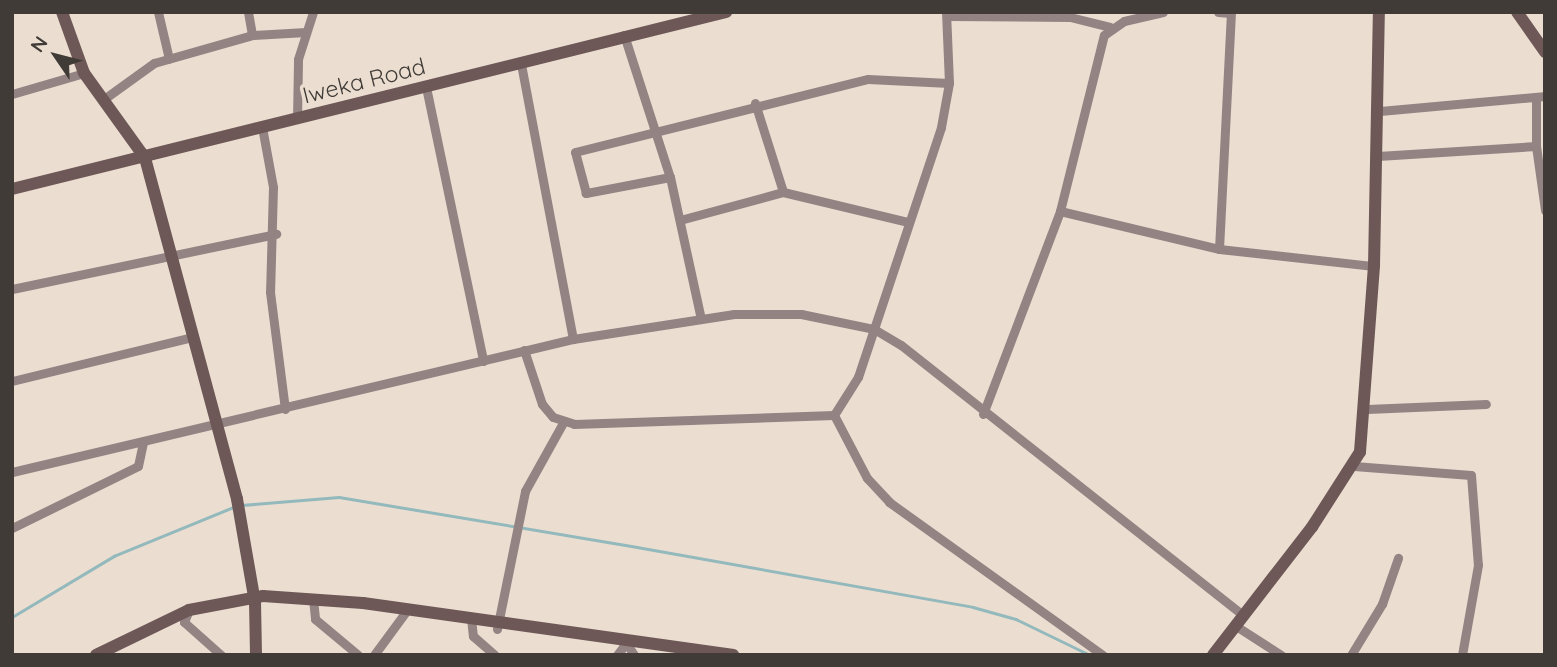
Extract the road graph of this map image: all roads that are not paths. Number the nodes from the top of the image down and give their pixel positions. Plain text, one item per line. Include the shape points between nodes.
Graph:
1 (62, 12) edge
2 (158, 12) edge
3 (248, 12) edge
4 (313, 12) edge
5 (726, 12) edge
6 (1163, 12) edge
7 (1218, 12) edge
8 (1379, 12) edge
9 (1517, 12) edge
10 (1230, 13) edge
11 (947, 14) edge
12 (1110, 27) junction
13 (306, 32) junction
14 (252, 35) junction
15 (624, 35) junction
16 (1545, 52) edge
17 (169, 59) junction
18 (521, 64) junction
19 (84, 73) junction
20 (949, 83) junction
21 (426, 87) junction
22 (12, 94) edge
23 (1541, 97) edge
24 (104, 99) junction
25 (755, 103) junction
26 (1380, 111) junction
27 (297, 119) junction
28 (262, 127) junction
29 (654, 131) junction
30 (1536, 146) junction
31 (1378, 156) junction
32 (145, 158) junction
33 (670, 177) junction
34 (12, 189) edge
35 (783, 192) junction
36 (1545, 210) edge
37 (1060, 211) junction
38 (680, 220) junction
39 (908, 222) junction
40 (276, 234) junction
41 (1219, 248) junction
42 (169, 253) junction
43 (1374, 266) junction
44 (12, 289) edge
45 (701, 319) junction
46 (874, 329) junction
47 (189, 338) junction
48 (573, 339) junction
49 (524, 349) junction
50 (484, 361) junction
51 (12, 381) edge
52 (1486, 404) dead end
53 (285, 409) junction
54 (1367, 409) junction
55 (983, 414) junction
56 (834, 415) junction
57 (564, 421) junction
58 (216, 423) junction
59 (143, 442) junction
60 (1354, 466) junction
61 (12, 472) edge
62 (12, 528) edge
63 (1398, 558) dead end
64 (253, 597) junction
65 (313, 599) junction
66 (189, 610) junction
67 (407, 610) junction
68 (471, 618) junction
69 (1239, 620) junction
70 (498, 626) junction
71 (626, 643) junction
72 (682, 652) edge
73 (99, 654) edge
74 (221, 655) edge
75 (256, 655) edge
76 (358, 655) edge
77 (374, 655) edge
78 (495, 655) edge
79 (617, 655) edge
80 (634, 655) edge
81 (733, 655) edge
82 (1103, 655) edge
83 (1213, 655) edge
84 (1281, 655) edge
85 (1351, 655) edge
86 (1462, 655) edge

1 - 19 street
2 - 17 street
3 - 14 street
4 - 13 street
5 - 15 street, Iweka Road
6 - 12 street
7 - 10 street
8 - 26 street
9 - 16 street
10 - 41 street
11 - 12 street via 1070,17
11 - 20 street
12 - 37 street
13 - 14 street
13 - 27 street via 294,85
14 - 17 street
15 - 18 street, Iweka Road
15 - 29 street
17 - 24 street
18 - 21 street, Iweka Road
18 - 48 street
19 - 22 street
19 - 24 street
20 - 25 street via 867,79
20 - 39 street
21 - 27 street, Iweka Road
21 - 50 street
23 - 26 street
23 - 30 street
24 - 32 street
25 - 29 street
25 - 35 street
26 - 31 street
27 - 28 street, Iweka Road
28 - 32 street, Iweka Road
28 - 40 street
29 - 33 street
29 - 33 street via 575,152 586,193
30 - 31 street
30 - 36 street
31 - 43 street
32 - 34 street, Iweka Road
32 - 42 street
33 - 38 street
35 - 38 street
35 - 39 street
37 - 41 street
37 - 55 street
38 - 45 street
39 - 46 street
40 - 42 street
40 - 53 street via 270,292
41 - 43 street
42 - 44 street
42 - 47 street
43 - 54 street
45 - 46 street via 802,314
45 - 48 street
46 - 55 street
46 - 56 street via 858,377
47 - 51 street
47 - 58 street
48 - 49 street
49 - 50 street
49 - 57 street via 542,404
50 - 53 street
52 - 54 street
53 - 58 street
54 - 60 street
55 - 69 street
56 - 57 street via 808,421
56 - 82 street via 867,478 890,502
57 - 70 street via 535,463
58 - 59 street
58 - 64 street via 238,505
59 - 61 street
59 - 62 street via 138,466
60 - 69 street
60 - 86 street via 1471,475 1479,565
63 - 85 street via 1382,604
64 - 65 street
64 - 66 street
64 - 75 street
65 - 67 street
65 - 76 street via 315,619
66 - 73 street
66 - 74 street via 184,622
67 - 68 street
67 - 77 street
68 - 70 street
68 - 78 street via 473,636
69 - 83 street
69 - 84 street
70 - 71 street
71 - 72 street
71 - 79 street
71 - 80 street
72 - 81 street

